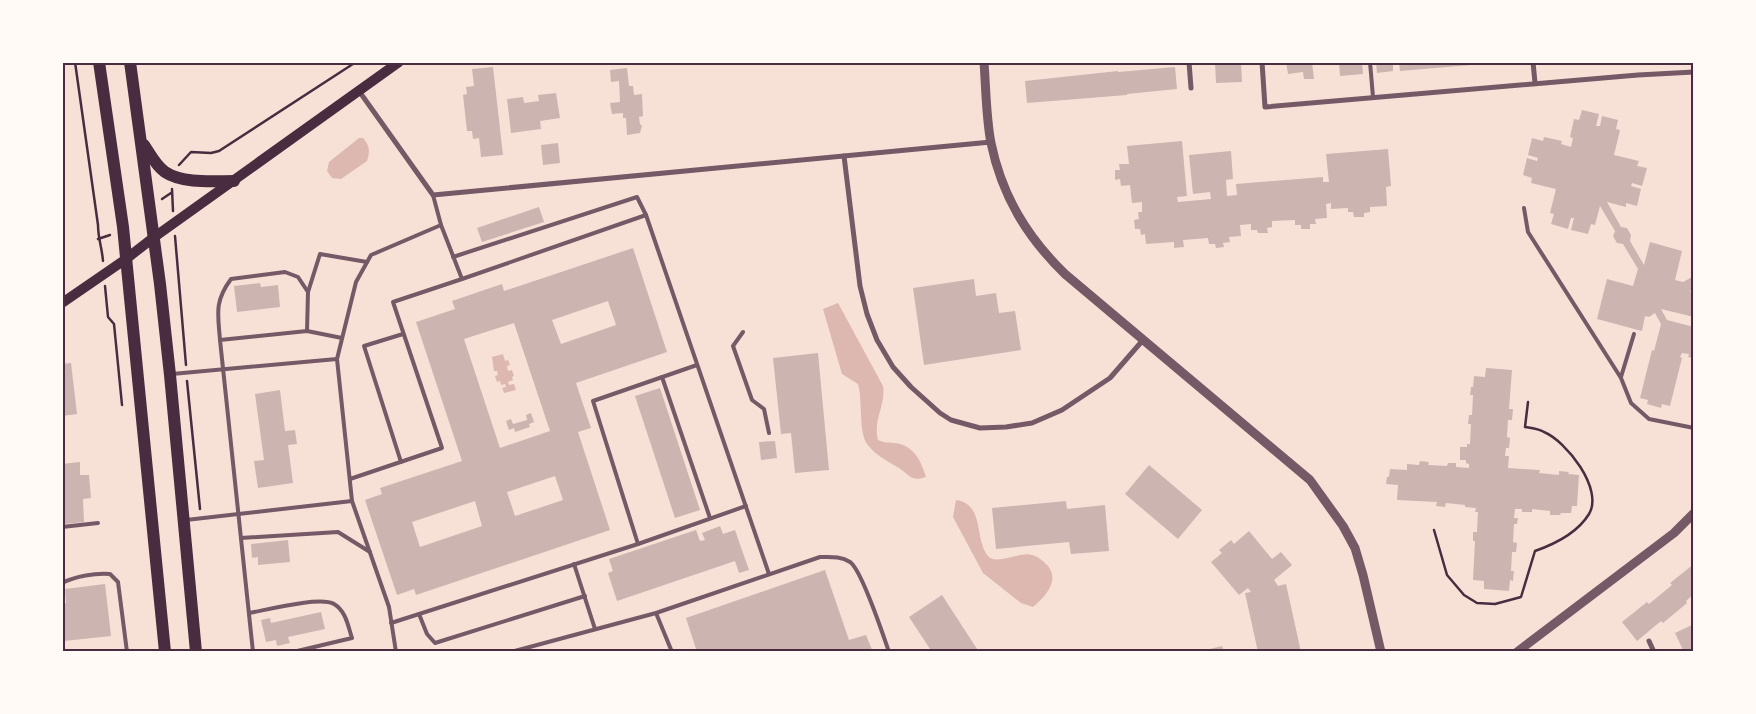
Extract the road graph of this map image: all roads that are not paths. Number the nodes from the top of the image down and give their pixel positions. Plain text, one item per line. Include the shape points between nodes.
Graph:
1 (99, 62) edge
2 (130, 62) edge
3 (399, 62) edge
4 (984, 62) edge
5 (1189, 62) edge
6 (1262, 62) edge
7 (1370, 62) edge
8 (1533, 62) edge
9 (1694, 72) edge
10 (1535, 84) junction
11 (1191, 88) dead end
12 (359, 91) junction
13 (1373, 97) junction
14 (141, 141) junction
15 (991, 142) junction
16 (844, 156) junction
17 (234, 181) junction
18 (433, 195) junction
19 (1524, 208) dead end
20 (646, 214) junction
21 (442, 225) junction
22 (153, 238) junction
23 (453, 257) junction
24 (126, 260) junction
25 (367, 262) junction
26 (462, 279) junction
27 (308, 292) junction
28 (62, 303) edge
29 (307, 331) junction
30 (743, 332) dead end
31 (403, 334) junction
32 (1634, 334) dead end
33 (342, 338) junction
34 (220, 340) junction
35 (1143, 340) junction
36 (338, 359) junction
37 (697, 365) junction
38 (223, 369) junction
39 (170, 374) junction
40 (662, 377) junction
41 (1621, 378) junction
42 (1694, 428) edge
43 (769, 433) dead end
44 (401, 462) junction
45 (350, 479) junction
46 (352, 501) junction
47 (746, 506) junction
48 (1694, 513) edge
49 (238, 514) junction
50 (710, 518) junction
51 (184, 520) junction
52 (98, 523) dead end
53 (62, 527) edge
54 (241, 538) junction
55 (638, 544) junction
56 (370, 552) junction
57 (574, 564) junction
58 (769, 574) junction
59 (62, 583) edge
60 (584, 596) junction
61 (249, 613) junction
62 (656, 613) junction
63 (420, 614) junction
64 (391, 623) junction
65 (595, 629) junction
66 (1649, 642) dead end
67 (62, 647) edge
68 (63, 652) edge
69 (127, 652) edge
70 (165, 652) edge
71 (196, 652) edge
72 (253, 652) edge
73 (293, 652) edge
74 (396, 652) edge
75 (511, 652) edge
76 (672, 652) edge
77 (889, 652) edge
78 (1381, 652) edge
79 (1517, 652) edge
80 (1654, 652) edge

1 - 24 main road
2 - 14 main road
3 - 12 main road
4 - 15 street
5 - 11 street
6 - 13 street via 1265,107
7 - 13 lane
8 - 10 street
9 - 10 street
10 - 13 street
12 - 17 main road
12 - 18 street
14 - 17 main road via 155,163 166,173 194,181
14 - 22 main road
15 - 16 street
15 - 35 street via 997,166 1017,214 1044,254
16 - 18 street
16 - 35 street via 860,286 877,340 893,367 911,387 951,420 980,428 1032,423 1062,410 1110,378
17 - 22 main road
18 - 21 lane
19 - 41 lane via 1528,232
20 - 23 lane via 637,197
20 - 26 lane
20 - 37 lane
21 - 23 lane
21 - 25 lane via 371,255
22 - 24 main road
22 - 39 main road
23 - 26 lane
24 - 28 main road
24 - 70 main road
25 - 27 lane via 320,254
25 - 33 lane via 356,282
26 - 31 lane via 393,302
27 - 29 lane
27 - 34 lane via 298,277 285,272 230,279 218,302
29 - 33 lane
29 - 34 lane
30 - 43 lane via 733,346 752,400 764,409
31 - 44 lane via 364,346
31 - 44 lane via 442,448
32 - 41 lane
33 - 36 lane
34 - 38 lane
35 - 78 street via 1310,480 1355,548
36 - 38 lane
36 - 45 lane
37 - 40 lane
37 - 47 lane
38 - 39 lane
38 - 49 lane
39 - 51 main road
40 - 50 lane
40 - 55 lane via 593,401
41 - 42 lane via 1631,403 1649,418
44 - 45 lane
45 - 46 lane
46 - 49 lane
46 - 56 lane
47 - 50 lane
47 - 58 lane
48 - 79 street via 1674,532
49 - 51 lane
49 - 54 lane
50 - 55 lane
51 - 71 main road
52 - 53 lane
54 - 56 lane via 338,532
54 - 61 lane
55 - 57 lane
56 - 64 lane via 389,607
57 - 60 lane
57 - 63 lane
58 - 62 lane
58 - 77 lane via 820,557 840,557 852,563 860,574
59 - 69 lane via 99,574 110,574 118,582
60 - 63 lane via 435,643 427,634
60 - 65 lane
61 - 72 lane
61 - 73 lane via 311,601 333,603 345,615 352,638
62 - 65 lane
62 - 76 lane
63 - 64 lane
64 - 74 lane
65 - 75 lane
66 - 80 street
67 - 68 lane

